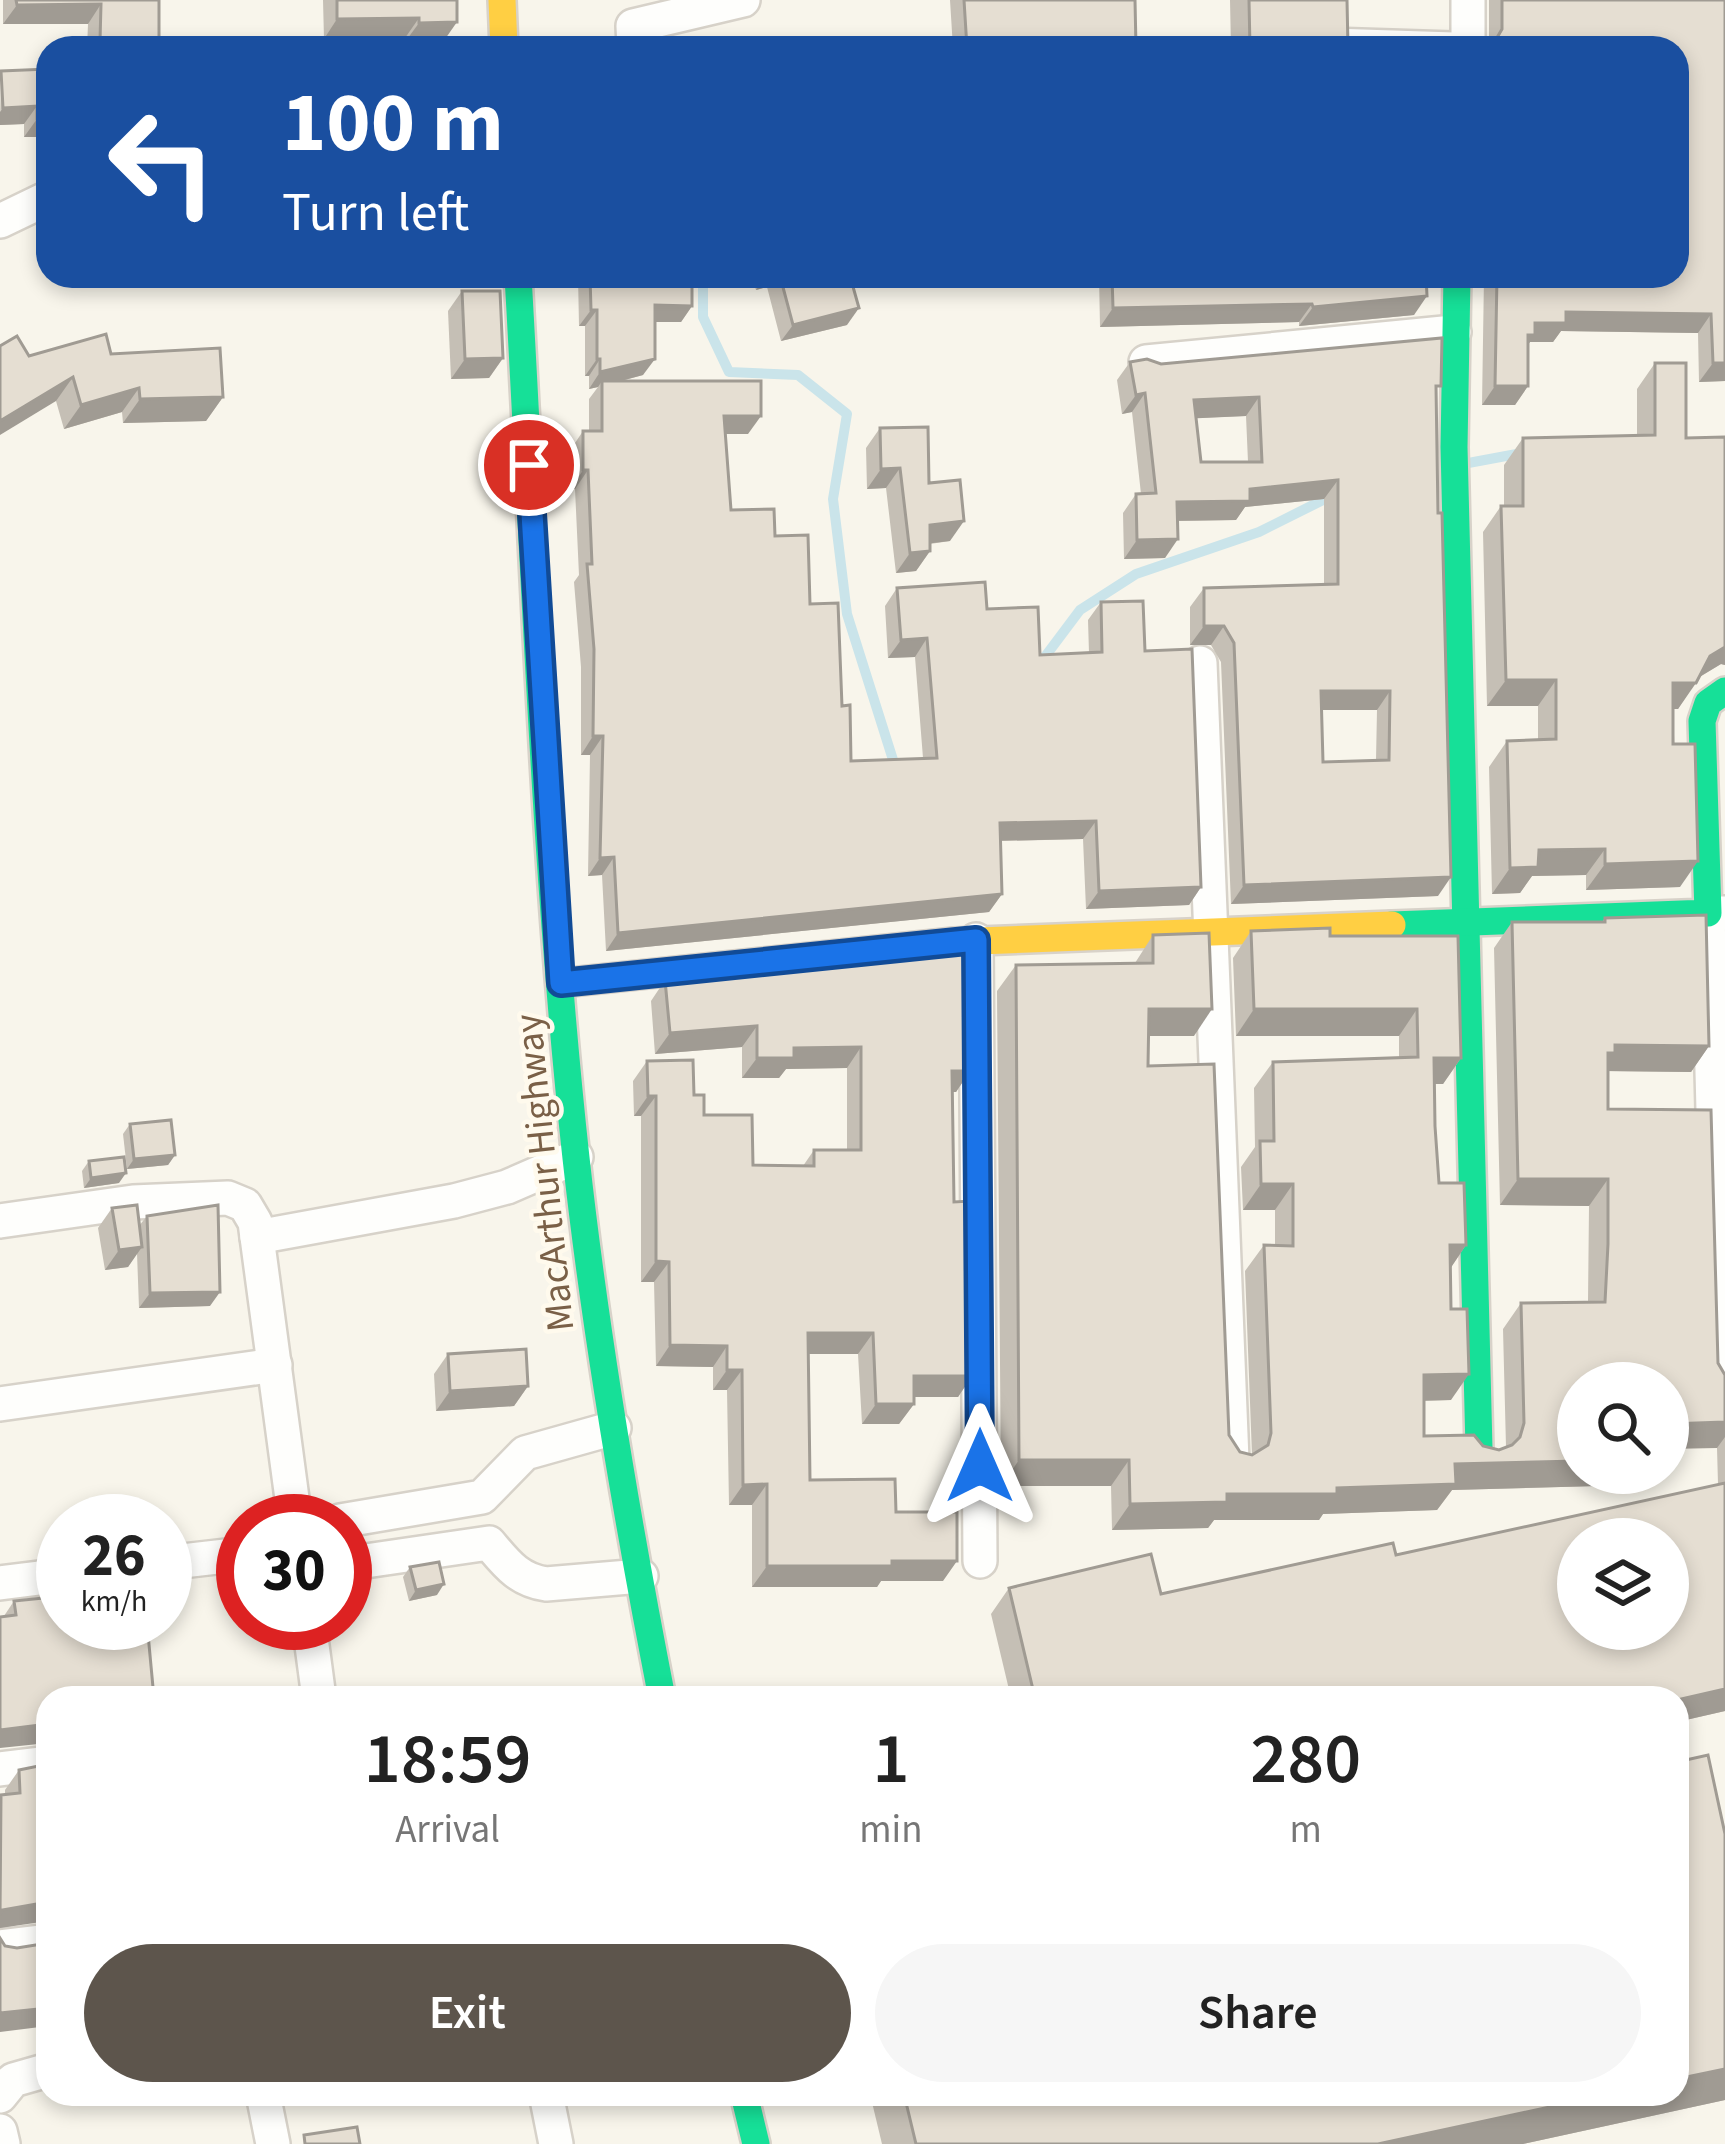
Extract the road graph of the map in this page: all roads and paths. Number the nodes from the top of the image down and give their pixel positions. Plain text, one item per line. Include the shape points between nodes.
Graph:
1 (502, 0) edge
2 (743, 0) edge
3 (1468, 0) edge
4 (504, 36) edge
5 (633, 36) edge
6 (1469, 36) edge
7 (36, 204) edge
8 (0, 221) edge
9 (519, 288) edge
10 (1456, 288) edge
11 (1454, 332) junction
12 (1145, 362) edge
13 (1200, 663) dead end
14 (1725, 691) edge
15 (1717, 913) edge
16 (1466, 924) junction
17 (1213, 933) junction
18 (976, 940) junction
19 (561, 983) junction
20 (576, 1157) junction
21 (0, 1221) edge
22 (257, 1237) junction
23 (275, 1365) junction
24 (1720, 1388) edge
25 (0, 1404) edge
26 (614, 1428) junction
27 (1479, 1449) edge
28 (1232, 1460) edge
29 (292, 1494) edge
30 (482, 1497) junction
31 (372, 1516) edge
32 (488, 1543) junction
33 (372, 1560) edge
34 (980, 1561) dead end
35 (640, 1576) junction
36 (36, 1579) edge
37 (0, 1583) edge
38 (313, 1650) edge
39 (317, 1686) edge
40 (660, 1686) edge
41 (36, 1764) edge
42 (0, 1769) edge
43 (36, 1942) edge
44 (0, 1946) edge
45 (36, 2073) edge
46 (0, 2096) edge
47 (265, 2106) edge
48 (548, 2106) edge
49 (747, 2106) edge
50 (0, 2131) edge
51 (3, 2144) edge
52 (273, 2144) edge
53 (556, 2144) edge
54 (756, 2144) edge

1 - 4 main road
2 - 5 street via 633,26
3 - 6 street
7 - 8 street
9 - 19 main road, MacArthur Highway
10 - 11 main road
11 - 12 street
11 - 16 main road
13 - 17 street
14 - 15 main road via 1708,703 1702,721
15 - 16 main road
15 - 24 street
16 - 17 main road
16 - 27 main road
17 - 18 main road
17 - 28 street
18 - 19 main road
18 - 34 street
19 - 20 main road, MacArthur Highway
20 - 22 street via 454,1201
20 - 26 main road, MacArthur Highway
21 - 22 street via 228,1198 245,1205
22 - 23 street
23 - 25 street
23 - 29 street
26 - 30 street via 525,1453
26 - 35 main road, MacArthur Highway
30 - 31 street
30 - 32 street
32 - 33 street
32 - 35 street via 531,1582
35 - 40 main road, MacArthur Highway
36 - 37 street
38 - 39 street
41 - 42 street
43 - 44 street
45 - 46 street via 13,2080
47 - 52 street
48 - 53 street
49 - 54 main road
50 - 51 street

